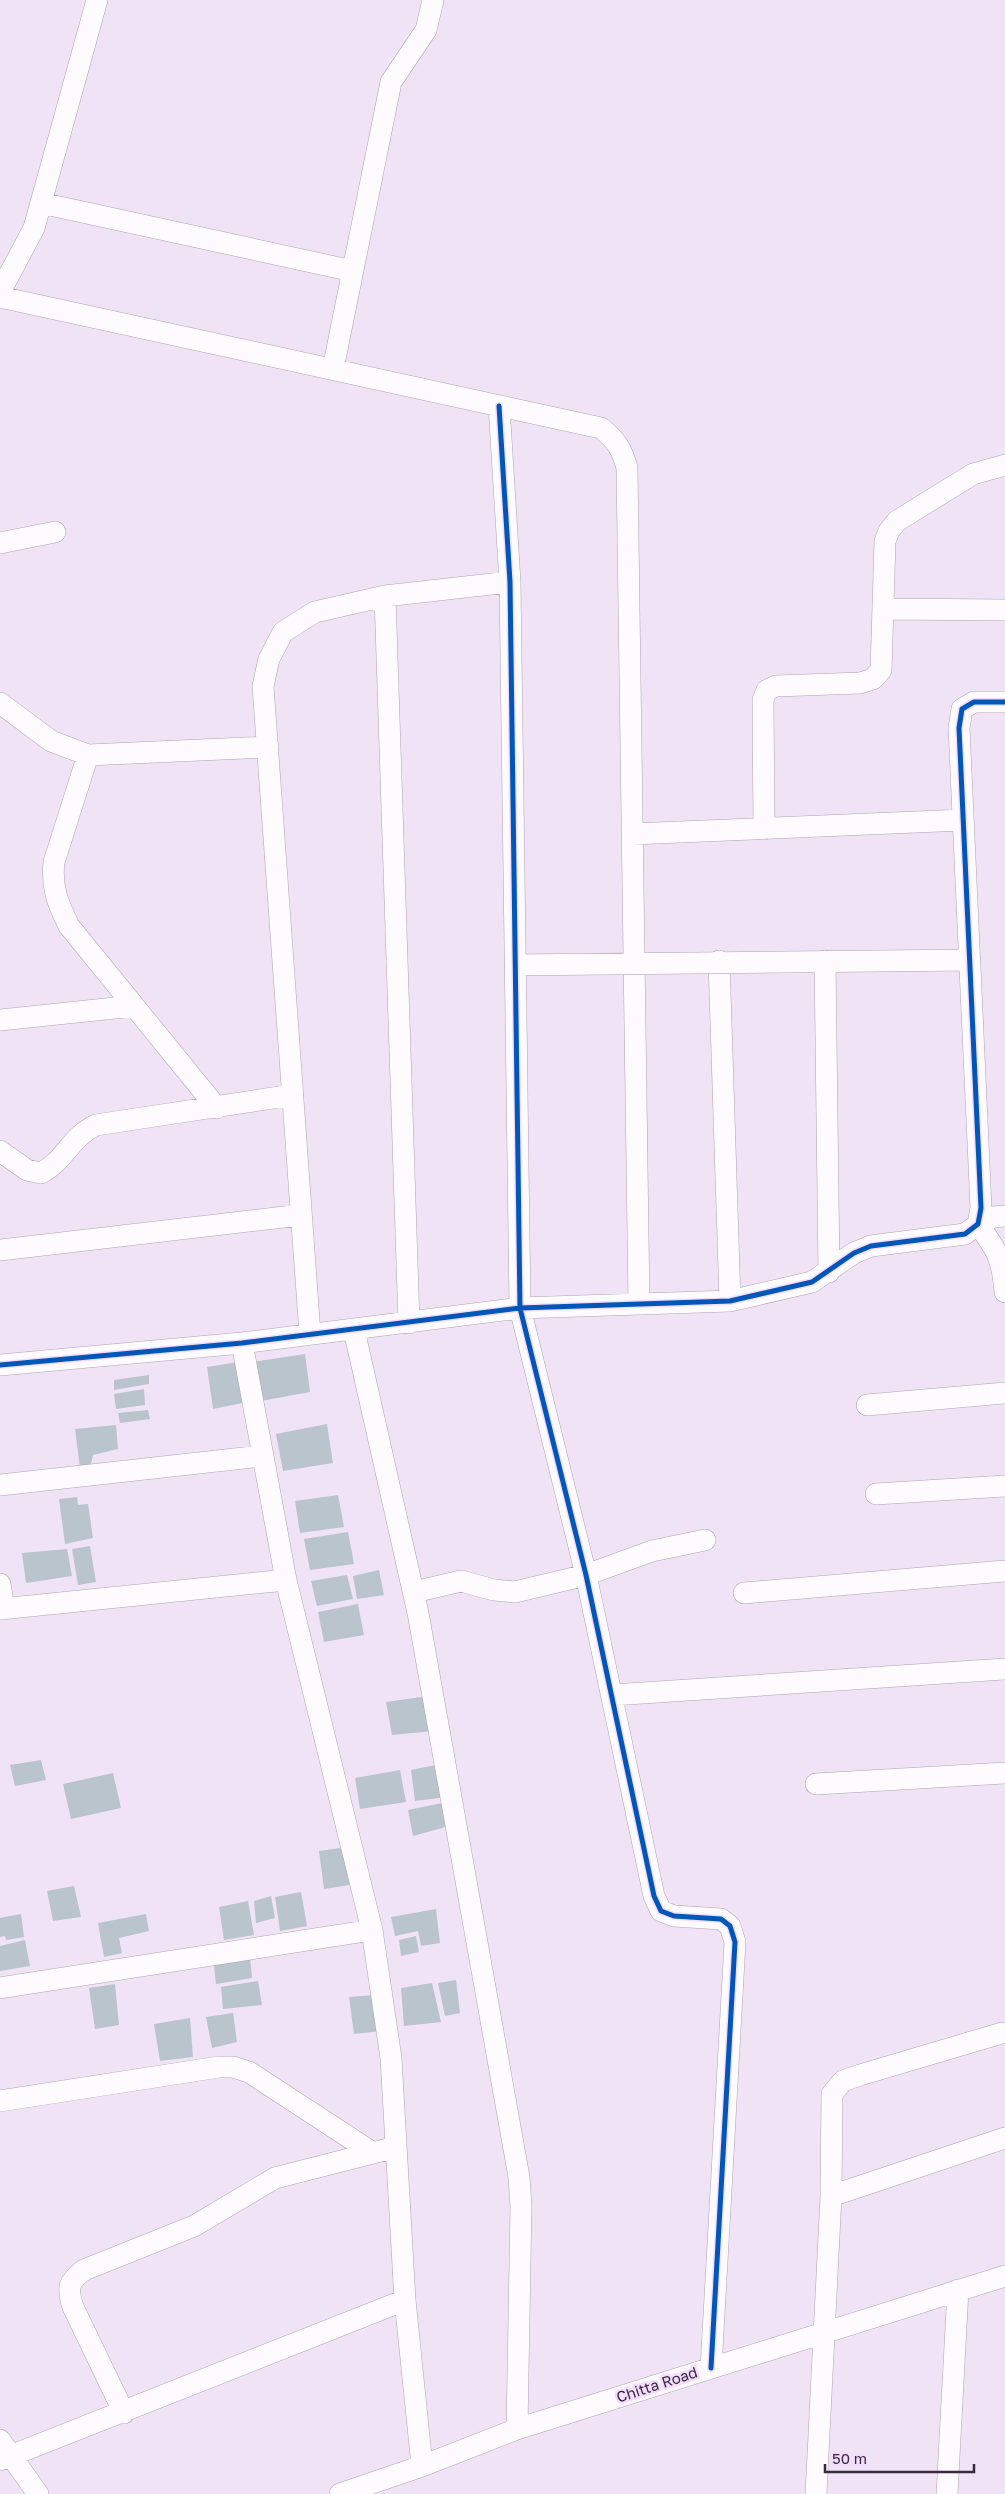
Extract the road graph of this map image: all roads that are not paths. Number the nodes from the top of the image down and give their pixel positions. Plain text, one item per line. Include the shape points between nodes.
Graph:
1 (97, 0) edge
2 (433, 0) edge
3 (41, 203) junction
4 (353, 271) junction
5 (0, 292) edge
6 (0, 297) edge
7 (333, 369) junction
8 (499, 406) junction
9 (1005, 465) edge
10 (55, 532) dead end
11 (0, 543) edge
12 (510, 582) junction
13 (385, 596) junction
14 (885, 609) junction
15 (1005, 610) edge
16 (1005, 702) edge
17 (0, 703) edge
18 (268, 747) junction
19 (88, 755) junction
20 (963, 820) junction
21 (764, 829) junction
22 (632, 834) junction
23 (970, 960) junction
24 (719, 961) junction
25 (825, 961) junction
26 (634, 962) junction
27 (515, 965) junction
28 (134, 1006) junction
29 (0, 1020) edge
30 (292, 1095) junction
31 (217, 1108) junction
32 (0, 1151) edge
33 (301, 1215) junction
34 (1005, 1216) edge
35 (978, 1224) junction
36 (0, 1250) edge
37 (829, 1272) junction
38 (1005, 1292) edge
39 (730, 1301) junction
40 (638, 1304) junction
41 (520, 1308) junction
42 (409, 1323) junction
43 (354, 1330) junction
44 (310, 1334) junction
45 (242, 1343) junction
46 (0, 1365) edge
47 (1005, 1393) edge
48 (867, 1405) dead end
49 (262, 1456) junction
50 (0, 1485) edge
51 (1005, 1486) edge
52 (876, 1494) dead end
53 (705, 1540) dead end
54 (1005, 1571) edge
55 (586, 1575) junction
56 (286, 1580) junction
57 (0, 1584) edge
58 (414, 1592) junction
59 (744, 1593) dead end
60 (2, 1609) edge
61 (1005, 1669) edge
62 (612, 1695) junction
63 (1005, 1772) edge
64 (816, 1784) dead end
65 (372, 1930) junction
66 (0, 1988) edge
67 (1002, 2033) dead end
68 (0, 2101) edge
69 (1005, 2138) edge
70 (396, 2147) junction
71 (373, 2153) junction
72 (831, 2196) junction
73 (1005, 2276) edge
74 (958, 2290) junction
75 (405, 2300) junction
76 (823, 2332) junction
77 (711, 2368) junction
78 (124, 2413) junction
79 (517, 2429) junction
80 (4, 2452) edge
81 (422, 2466) junction
82 (38, 2494) edge
83 (340, 2494) edge
84 (816, 2494) edge
85 (947, 2494) edge

1 - 3 street
2 - 4 street via 426,30 391,82
3 - 4 street
3 - 5 street via 34,228
4 - 7 street
6 - 7 street
7 - 8 street
8 - 12 street
8 - 22 street via 601,428 623,450 627,468
9 - 14 street via 973,474 897,521 885,541
10 - 11 street
12 - 13 street
12 - 27 street
13 - 18 street via 315,612 283,632 269,659 263,686
13 - 42 street
14 - 15 street
14 - 21 street via 881,670 873,679 860,683 776,686 768,690 763,700
16 - 20 street via 974,702 962,709 959,728
17 - 19 street via 51,741
18 - 19 street
18 - 30 street
19 - 28 street via 54,862 52,879 57,902 69,926
20 - 21 street
20 - 23 street
21 - 22 street
22 - 26 street
23 - 25 street
23 - 35 street via 982,1208
24 - 25 street
24 - 26 street
24 - 39 street
25 - 37 street
26 - 27 street
26 - 40 street
27 - 41 street
28 - 29 street
28 - 31 street
30 - 31 street
30 - 33 street
31 - 32 street via 96,1125 74,1139 54,1167 41,1173 27,1170
33 - 36 street
33 - 44 street
34 - 35 street
35 - 37 street via 965,1234 870,1246
35 - 38 street via 998,1252
37 - 39 street via 812,1282
39 - 40 street
40 - 41 street
41 - 42 street
41 - 55 street
42 - 43 street
43 - 44 street
43 - 58 street
44 - 45 street
45 - 46 street
45 - 49 street
47 - 48 street
49 - 50 street
49 - 56 street
51 - 52 street
53 - 55 street via 652,1550
54 - 59 street
55 - 58 street via 515,1592 461,1581
55 - 62 street
56 - 60 street
56 - 65 street
57 - 60 street
58 - 79 street via 519,2177
61 - 62 street
62 - 77 street via 654,1896 661,1911 674,1916 721,1919 730,1926 735,1942
63 - 64 street
65 - 66 street
65 - 70 street via 391,2058
67 - 72 street via 843,2082 832,2094
68 - 71 street via 233,2067 249,2072
69 - 72 street
70 - 71 street
70 - 75 street
71 - 78 street via 275,2178 194,2226 84,2270 72,2278 68,2292 73,2307
72 - 76 street
73 - 74 street, Chitta Road
74 - 76 street, Chitta Road
74 - 85 street
75 - 78 street
75 - 81 street
76 - 77 street, Chitta Road
76 - 84 street
77 - 79 street, Chitta Road
78 - 80 street
79 - 81 street, Chitta Road
80 - 82 street
81 - 83 street, Chitta Road

